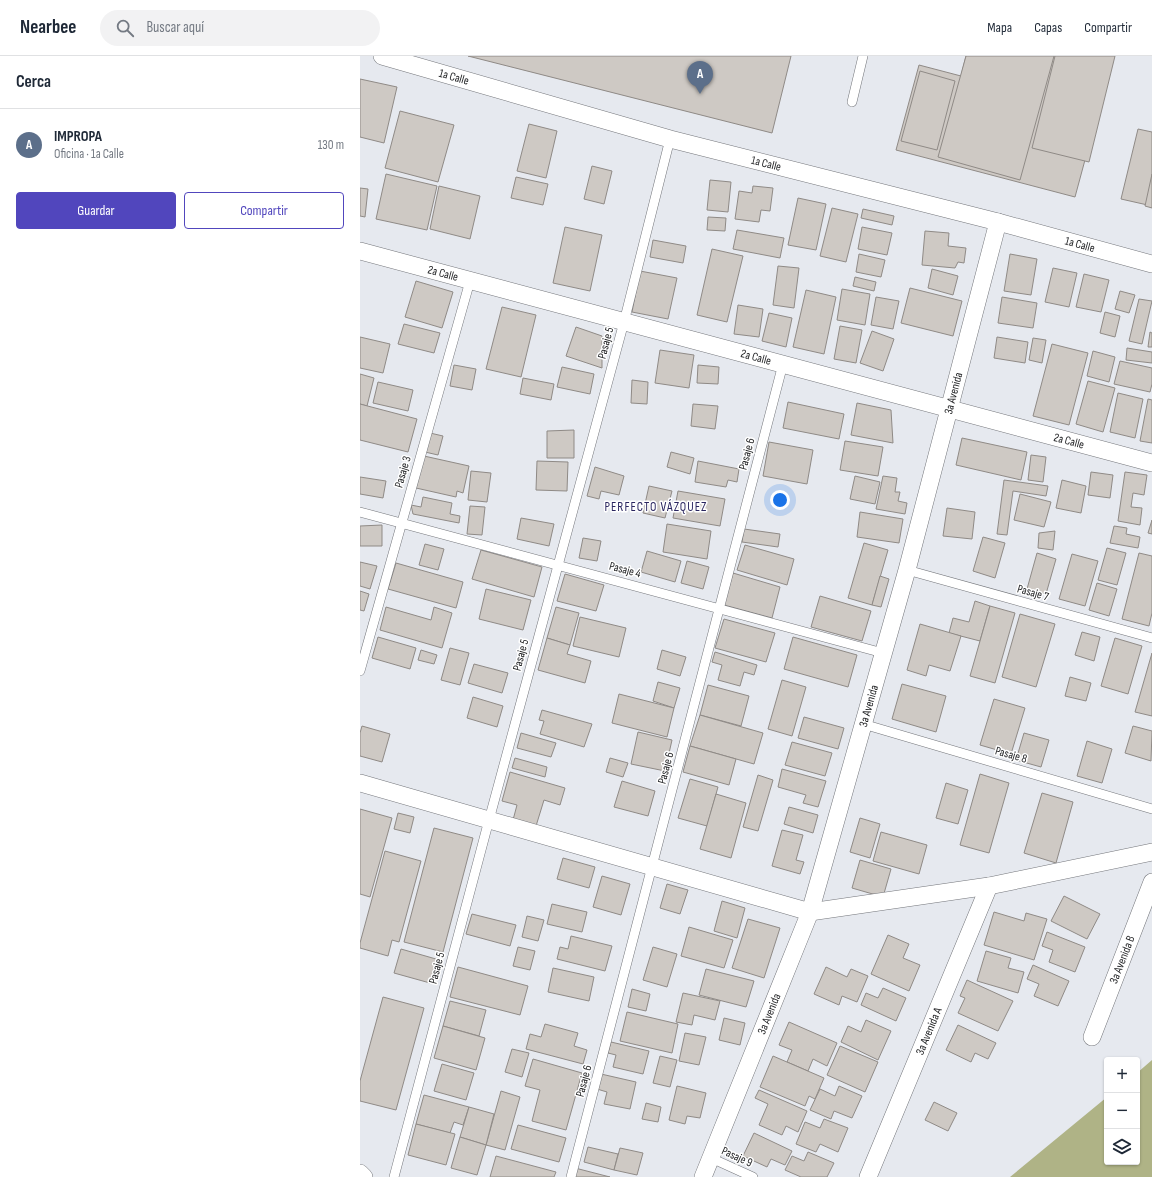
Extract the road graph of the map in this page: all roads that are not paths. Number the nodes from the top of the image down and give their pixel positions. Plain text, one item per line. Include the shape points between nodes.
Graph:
1 (382, 56) edge
2 (863, 56) edge
3 (852, 102) dead end
4 (670, 140) junction
5 (998, 222) junction
6 (360, 251) edge
7 (1152, 264) edge
8 (470, 281) junction
9 (624, 322) junction
10 (783, 364) junction
11 (949, 409) junction
12 (1152, 463) edge
13 (360, 512) edge
14 (402, 523) junction
15 (559, 565) junction
16 (907, 570) junction
17 (720, 609) junction
18 (1152, 638) edge
19 (883, 653) junction
20 (360, 671) edge
21 (863, 724) junction
22 (360, 783) edge
23 (1152, 808) edge
24 (489, 820) junction
25 (1152, 852) edge
26 (652, 867) junction
27 (1152, 882) edge
28 (989, 886) junction
29 (810, 912) junction
30 (1092, 1037) dead end
31 (711, 1158) junction
32 (360, 1173) edge
33 (364, 1177) edge
34 (394, 1177) edge
35 (571, 1177) edge
36 (703, 1177) edge
37 (753, 1177) edge
38 (868, 1177) edge

1 - 4 street, 1a Calle
2 - 3 lane
4 - 5 street, 1a Calle
4 - 9 lane, Pasaje 5
5 - 7 street, 1a Calle
5 - 11 street, 3a Avenida
6 - 8 street, 2a Calle
8 - 9 street, 2a Calle
8 - 14 lane, Pasaje 3
9 - 10 street, 2a Calle
9 - 15 lane, Pasaje 5
10 - 11 street, 2a Calle
10 - 17 lane, Pasaje 6
11 - 12 street, 2a Calle
11 - 16 street, 3a Avenida
13 - 14 lane, Pasaje 4
14 - 15 lane, Pasaje 4
14 - 20 lane, Pasaje 3
15 - 17 lane, Pasaje 4
15 - 24 lane, Pasaje 5
16 - 18 lane, Pasaje 7
16 - 19 street, 3a Avenida
17 - 19 lane, Pasaje 4
17 - 26 lane, Pasaje 6
19 - 21 street, 3a Avenida
21 - 23 lane, Pasaje 8
21 - 29 street, 3a Avenida
22 - 24 street
24 - 26 street
24 - 34 lane, Pasaje 5
25 - 28 street
26 - 29 street
26 - 35 lane, Pasaje 6
27 - 30 street, 3a Avenida B
28 - 29 street
28 - 38 street, 3a Avenida A
29 - 31 street, 3a Avenida
31 - 36 street, 3a Avenida
31 - 37 lane, Pasaje 9
32 - 33 street

